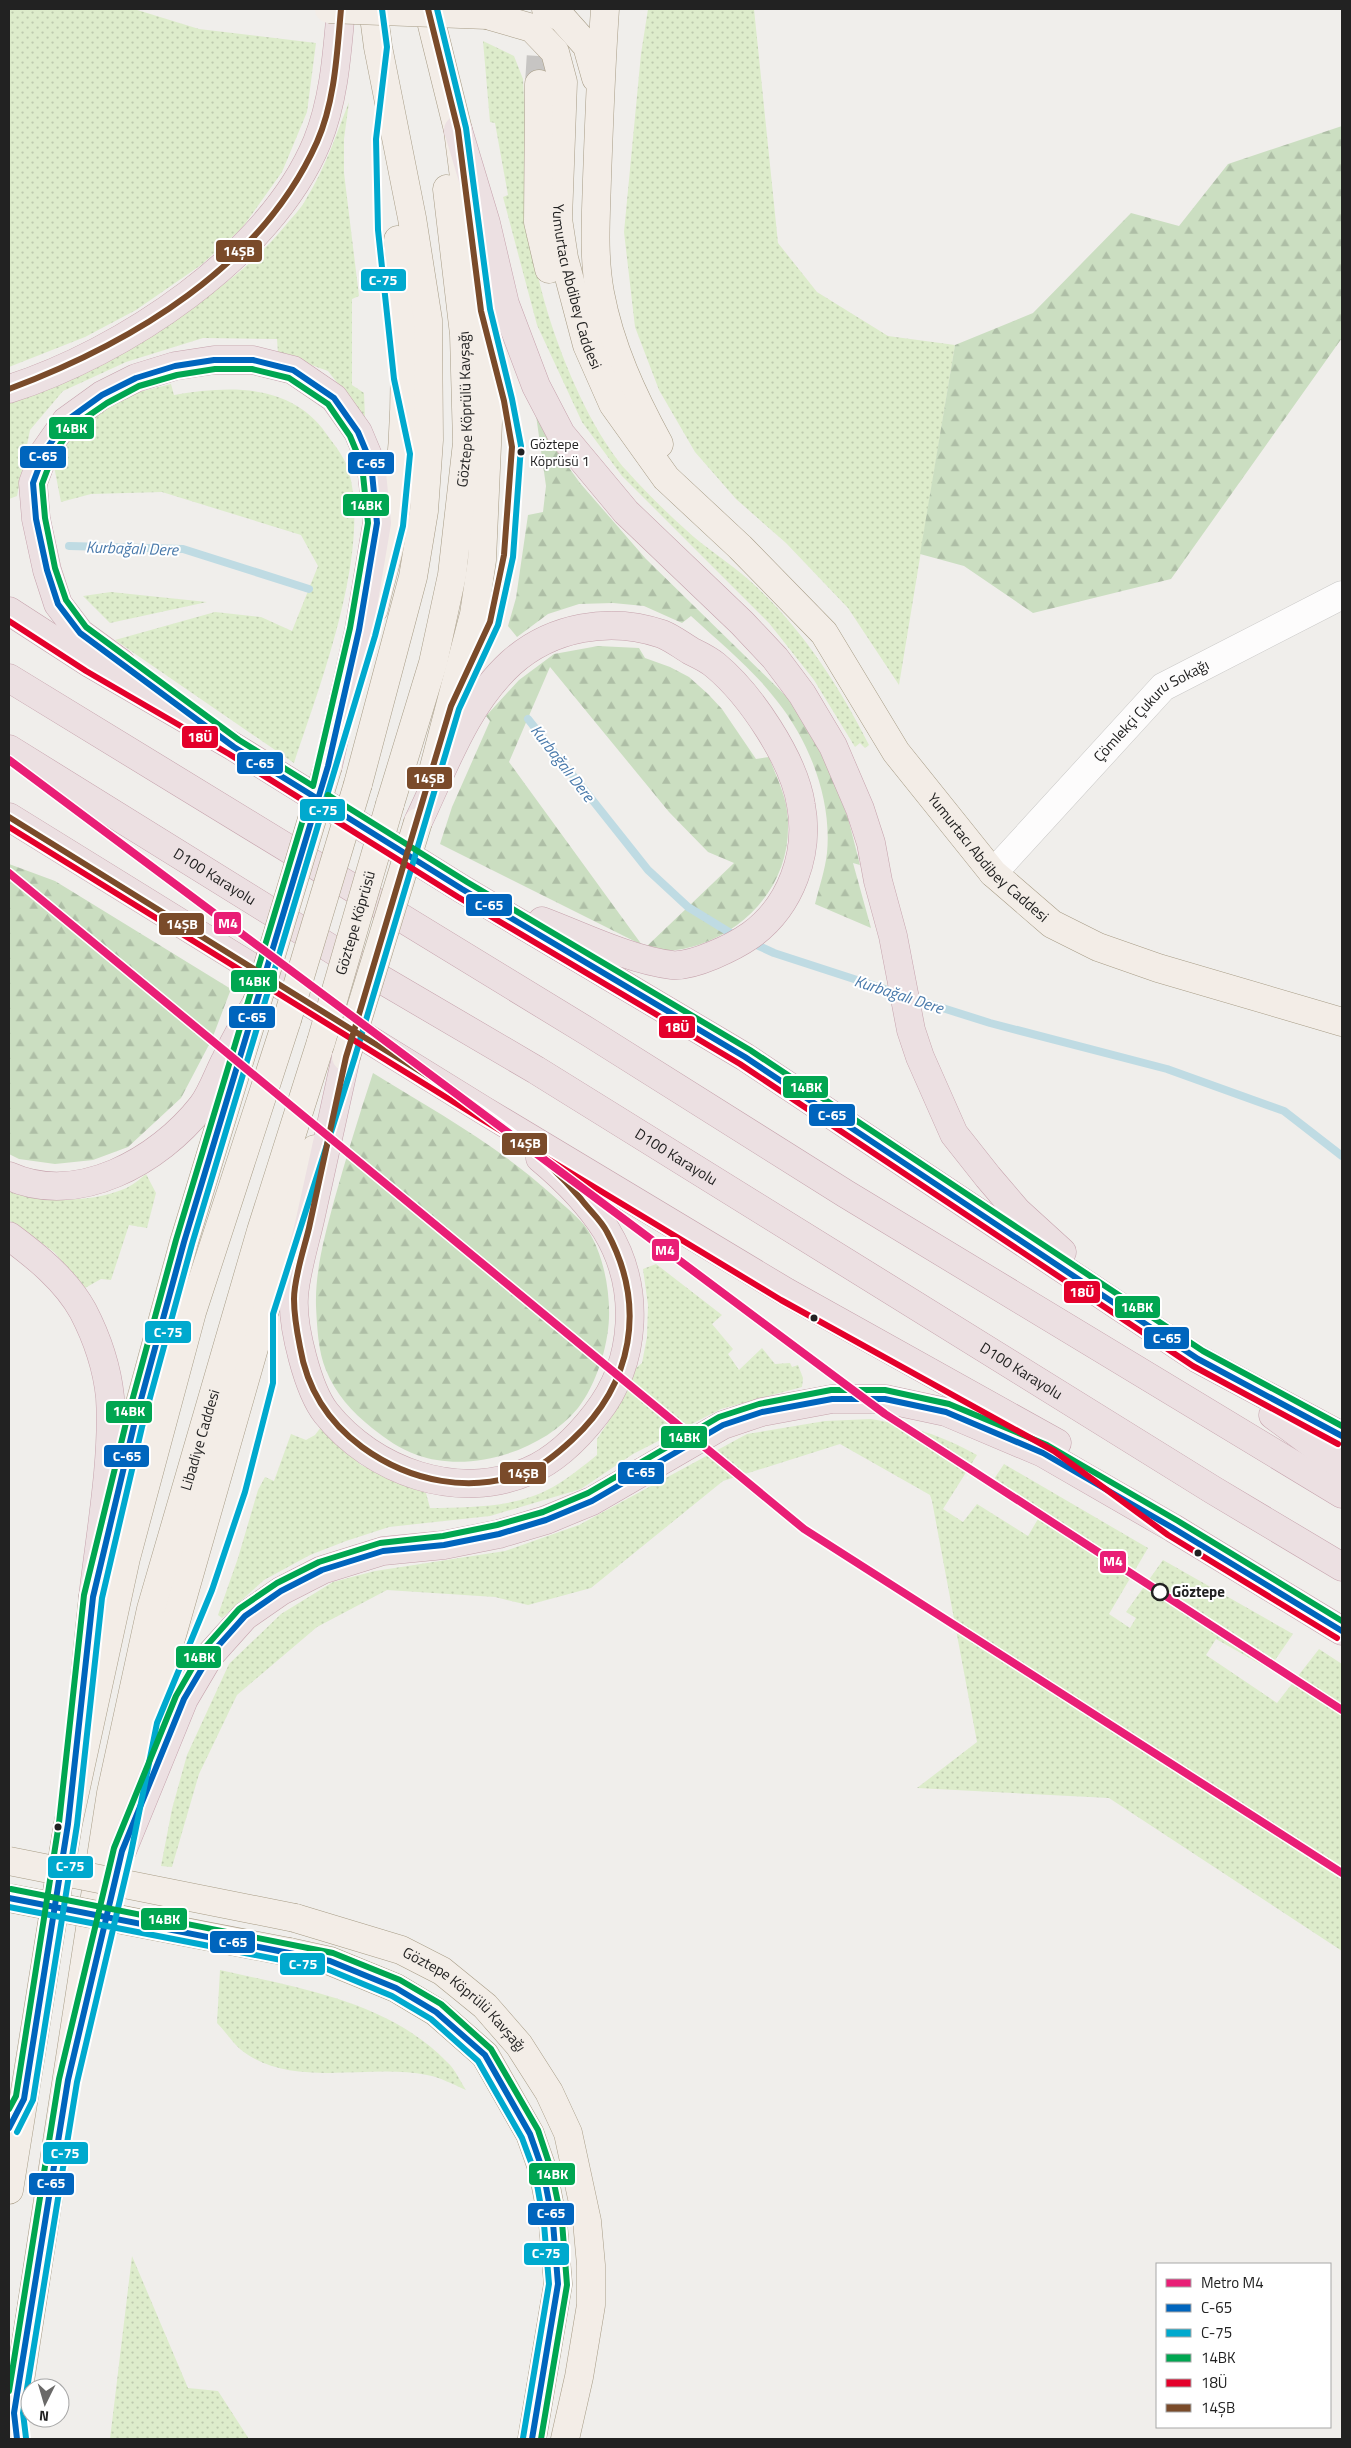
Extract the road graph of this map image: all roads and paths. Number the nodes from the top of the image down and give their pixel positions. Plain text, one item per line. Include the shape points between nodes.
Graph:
1 (329, 9) edge
2 (341, 9) edge
3 (373, 9) edge
4 (423, 9) edge
5 (428, 9) edge
6 (546, 9) edge
7 (605, 9) edge
8 (378, 47) junction
9 (539, 84) tunnel mouth
10 (600, 92) junction
11 (458, 130) junction
12 (9, 389) edge
13 (613, 404) junction
14 (740, 547) junction
15 (1342, 595) edge
16 (9, 611) edge
17 (9, 678) edge
18 (460, 710) junction
19 (234, 747) junction
20 (9, 749) edge
21 (328, 766) junction
22 (390, 804) joint
23 (9, 817) edge
24 (418, 822) joint
25 (9, 842) edge
26 (993, 873) junction
27 (104, 877) junction
28 (462, 889) junction
29 (257, 1002) junction
30 (1342, 1022) edge
31 (321, 1042) joint
32 (346, 1056) junction
33 (483, 1110) junction
34 (9, 1176) edge
35 (9, 1236) edge
36 (1148, 1326) junction
37 (1198, 1359) junction
38 (1342, 1436) edge
39 (1342, 1466) edge
40 (1342, 1494) edge
41 (1173, 1528) junction
42 (1342, 1567) edge
43 (93, 1597) junction
44 (1342, 1631) edge
45 (68, 1824) junction
46 (122, 1851) junction
47 (9, 1862) edge
48 (9, 1898) edge
49 (68, 2080) junction
50 (24, 2098) junction
51 (9, 2128) edge
52 (9, 2190) edge
53 (14, 2431) edge
54 (532, 2439) edge
55 (565, 2439) edge

1 - 13 main road, Yumurtacı Abdibey Caddesi, bridge via 487,15 532,28 555,52 563,82 558,219 564,258 587,345
2 - 12 highway via 334,81 317,142 288,195 244,247 204,282 157,315 86,357
3 - 8 main road
4 - 22 main road, Göztepe Köprülü Kavşağı via 436,82 464,334 467,443 452,575 433,663
5 - 11 main road
6 - 10 main road via 562,18 587,46
7 - 10 main road, Yumurtacı Abdibey Caddesi
8 - 21 main road via 402,281 401,456 394,525 368,634
8 - 45 main road, bridge via 412,218 428,320 430,440 424,511 413,578 358,784 287,1020 189,1321 126,1558
9 - 13 main road via 538,222 560,316
10 - 14 main road, Yumurtacı Abdibey Caddesi via 595,252 600,293 611,336 630,390 674,471
11 - 18 main road via 489,399 482,560
11 - 36 highway via 511,322 536,386 561,434 626,512 775,658 802,694 833,746 860,809 893,936 911,1030 954,1134 1017,1210
13 - 14 main road, Yumurtacı Abdibey Caddesi via 666,478
14 - 26 main road, Yumurtacı Abdibey Caddesi via 824,633 896,752
15 - 26 street, Çömlekçi Çukuru Sokağı via 1163,687
16 - 19 highway via 91,664
17 - 40 highway via 855,1199
18 - 24 highway
18 - 28 highway via 512,662 567,630 612,625 662,634 714,664 744,695 791,771 802,805 798,870 784,900 764,926 734,947 674,966 620,952
19 - 21 highway via 80,633 58,604 47,570 36,519 33,483 45,451 66,421 102,395 152,373 214,360 254,360 293,370 334,398 358,432 371,463 378,523 359,630
19 - 28 highway
20 - 42 highway, D100 Karayolu
21 - 29 main road, bridge
22 - 31 main road, Göztepe Köprüsü, bridge
23 - 27 highway
24 - 32 main road, bridge
25 - 27 highway
26 - 30 main road, Yumurtacı Abdibey Caddesi via 1052,924 1098,946 1158,968
27 - 33 highway
28 - 36 highway via 745,1057
29 - 34 highway via 203,1104 178,1134 149,1155 110,1177 76,1185 46,1185
29 - 43 main road via 184,1242 134,1425
31 - 49 main road, Libadiye Caddesi via 236,1314 151,1609 111,1793
32 - 33 highway via 294,1297 300,1349 310,1385 325,1412 349,1437 380,1460 421,1478 460,1483 496,1481 530,1471 562,1449 587,1426 607,1400 622,1366 630,1332 630,1300 622,1268 606,1230 562,1176
32 - 46 main road via 264,1313 168,1649 149,1720
33 - 41 highway via 786,1292 1059,1444
35 - 43 highway via 40,1260 77,1302 94,1334 104,1366 110,1396 109,1452
36 - 37 highway
37 - 38 highway
37 - 39 highway
41 - 44 highway
41 - 46 highway via 1042,1453 946,1412 885,1399 832,1399 762,1412 723,1425 592,1502 546,1520 444,1545 383,1551 322,1570 281,1591 245,1616 210,1655 184,1699
43 - 45 main road
45 - 50 main road
46 - 49 main road
47 - 55 main road, Göztepe Köprülü Kavşağı, bridge via 296,1918 401,1950 442,1971 485,2006 518,2045 549,2092 568,2133 587,2221 591,2305
48 - 54 main road, Göztepe Köprülü Kavşağı, bridge via 330,1961 396,1988 436,2012 485,2055 530,2134 543,2171 553,2223 558,2284
49 - 53 main road, Libadiye Caddesi
50 - 51 main road
50 - 52 main road

